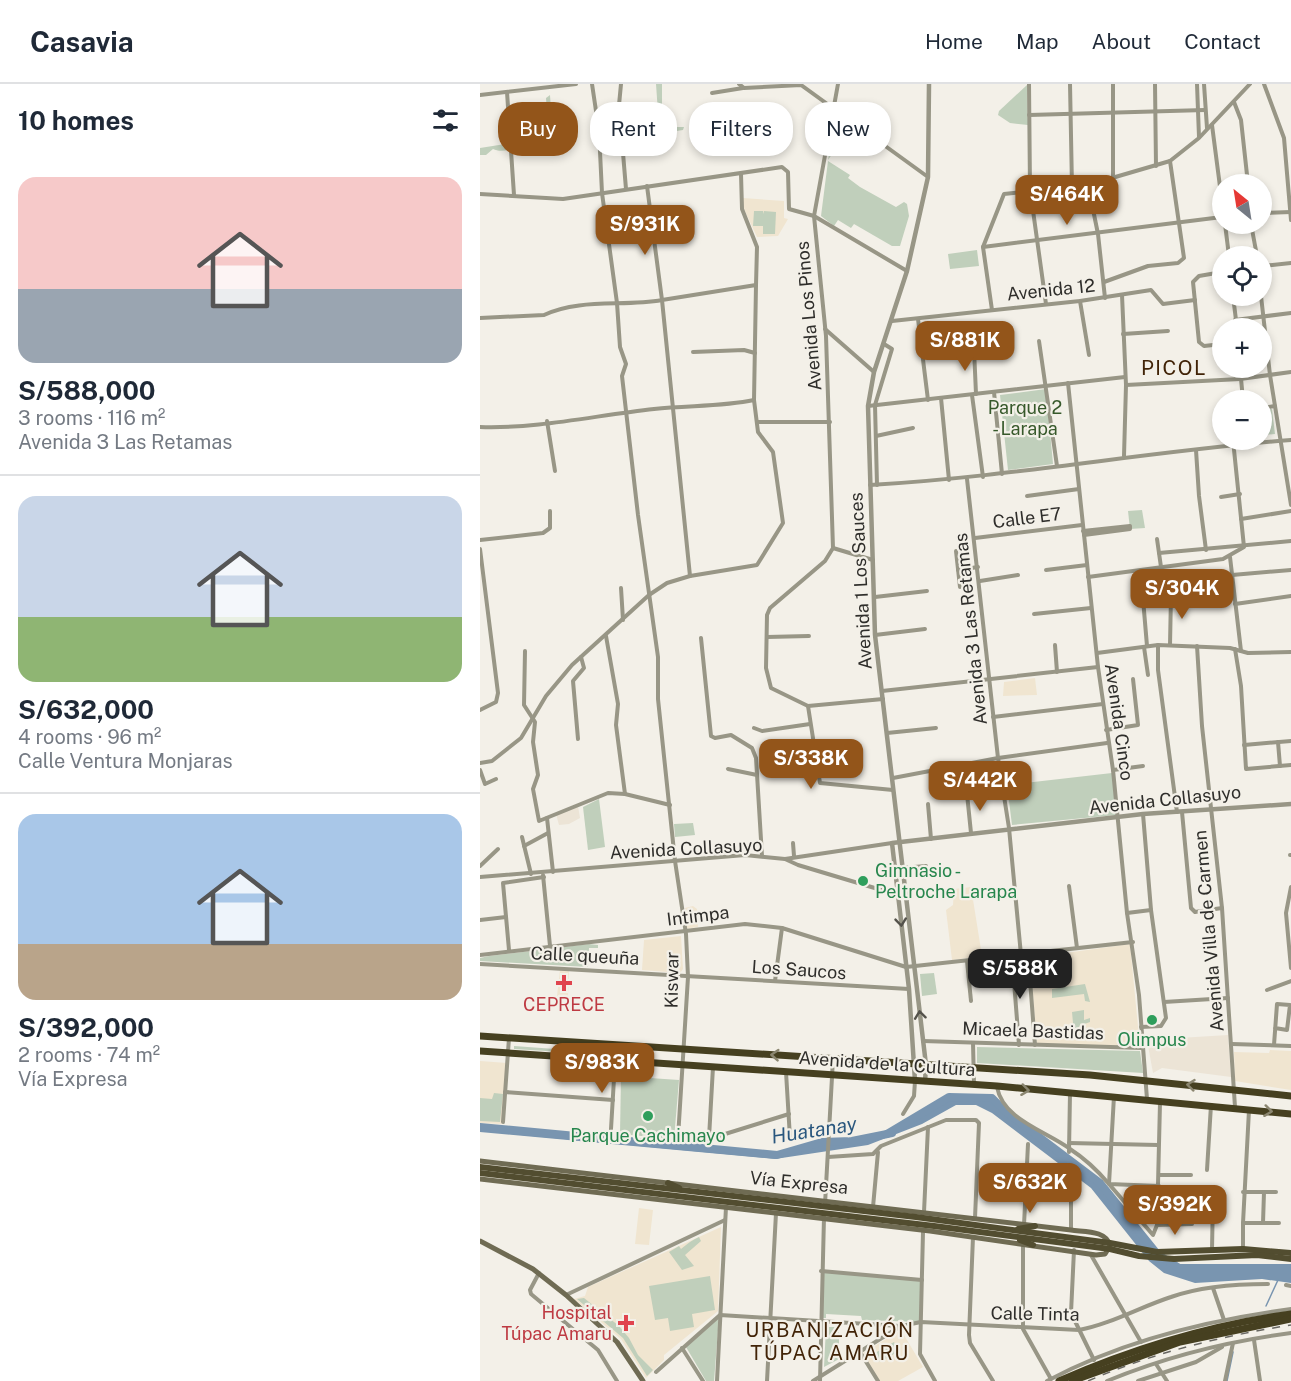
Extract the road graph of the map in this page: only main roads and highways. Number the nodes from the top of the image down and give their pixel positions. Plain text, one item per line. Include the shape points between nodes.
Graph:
1 (480, 1036) edge
2 (480, 1051) edge
3 (1291, 1096) edge
4 (1291, 1114) edge
5 (480, 1161) edge
6 (480, 1167) edge
7 (480, 1173) edge
8 (480, 1179) edge
9 (633, 1179) junction
10 (668, 1183) junction
11 (613, 1185) junction
12 (684, 1194) junction
13 (631, 1196) junction
14 (667, 1200) junction
15 (825, 1210) junction
16 (920, 1221) junction
17 (933, 1223) junction
18 (1035, 1226) junction
19 (1010, 1233) junction
20 (480, 1241) edge
21 (1033, 1245) junction
22 (1110, 1246) junction
23 (1138, 1253) junction
24 (1291, 1253) edge
25 (1291, 1259) edge
26 (1291, 1314) edge
27 (1291, 1319) edge
28 (1053, 1380) edge
29 (643, 1381) edge
30 (1072, 1381) edge

3 -> 1 highway, Avenida de la Cultura via 974,1068
2 -> 4 highway, Avenida de la Cultura via 997,1086
5 - 9 main road, Vía Expresa
6 - 11 main road, Vía Expresa
7 - 11 main road, Vía Expresa
8 - 13 main road, Vía Expresa
9 - 10 main road, Vía Expresa
9 - 11 main road
10 - 12 main road
10 - 15 main road, Vía Expresa
11 - 12 main road, Vía Expresa
11 - 13 main road
12 - 14 main road
12 - 15 main road, Vía Expresa
13 - 14 main road, Vía Expresa
14 - 15 main road, Vía Expresa via 776,1213
15 - 16 main road, Vía Expresa
15 - 16 main road, Vía Expresa
15 - 16 main road, Vía Expresa via 873,1207
16 - 17 main road, Vía Expresa
16 - 17 main road, Vía Expresa
17 - 18 main road, Vía Expresa via 975,1218
17 - 19 main road, Vía Expresa
17 - 21 main road, Vía Expresa via 973,1237
18 - 19 main road
18 - 22 main road, Vía Expresa via 1102,1235
19 - 21 main road
19 - 22 main road, Vía Expresa
20 - 29 main road via 539,1273 566,1295 617,1342
21 - 22 main road, Vía Expresa via 1091,1255 1100,1255
22 - 23 main road, Vía Expresa
23 - 24 main road, Vía Expresa via 1243,1249
23 - 25 main road, Vía Expresa via 1167,1259 1257,1255
26 - 28 highway via 1179,1336
27 - 30 highway via 1180,1342

